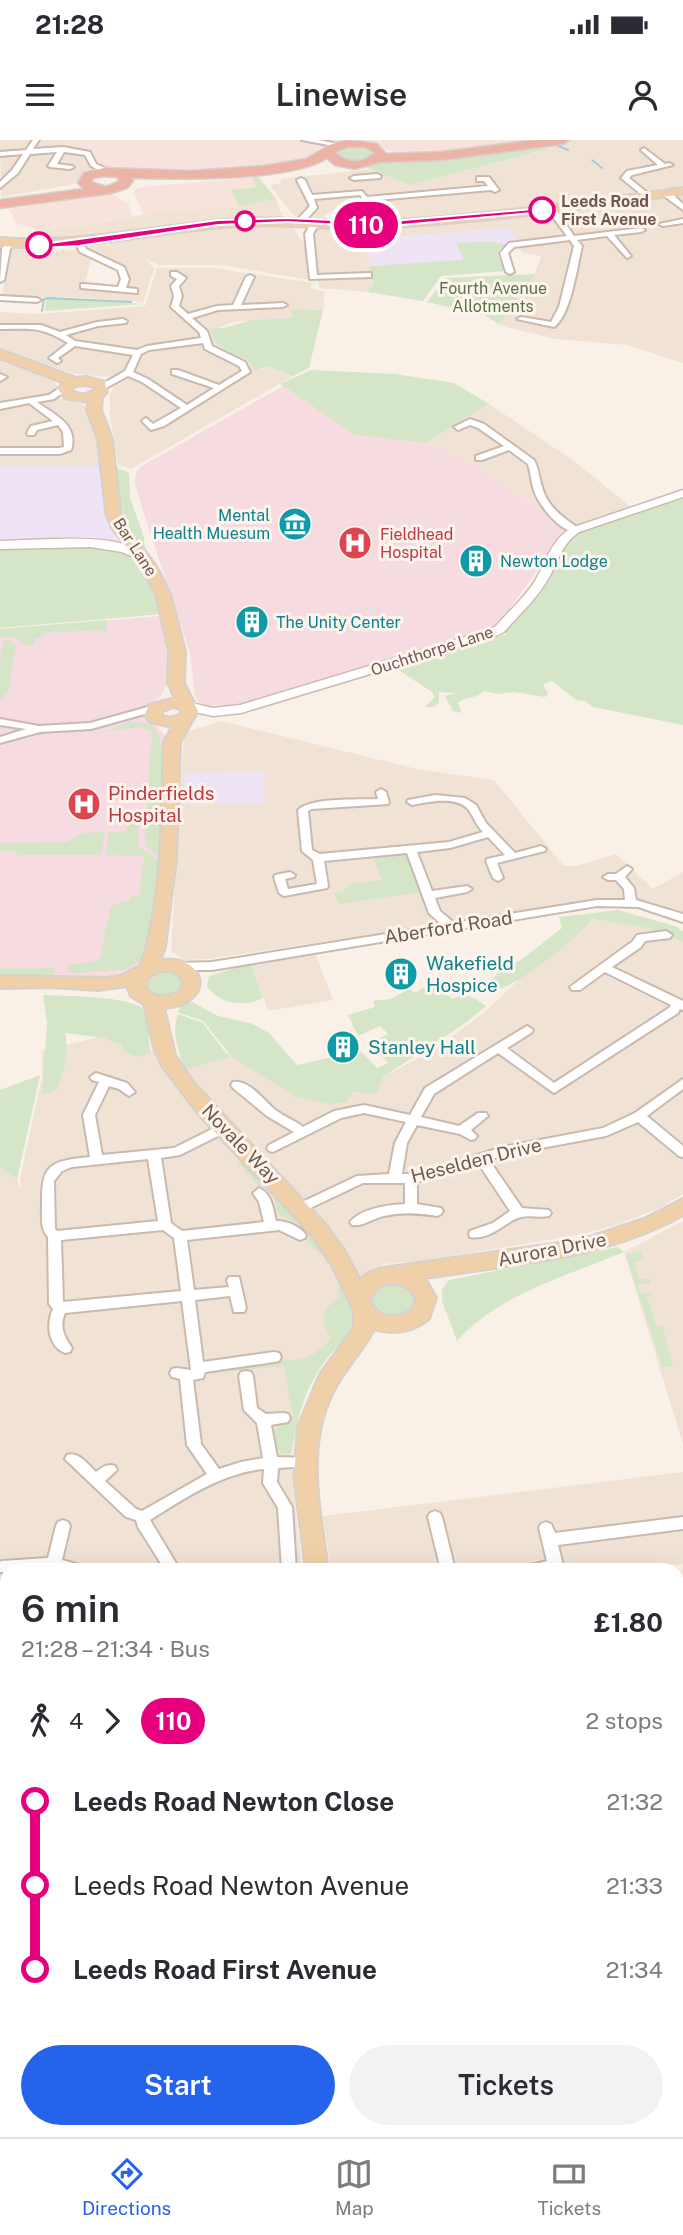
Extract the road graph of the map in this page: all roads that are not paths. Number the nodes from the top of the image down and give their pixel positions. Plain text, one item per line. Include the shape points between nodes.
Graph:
1 (36, 140) edge
2 (305, 140) edge
3 (534, 140) edge
4 (563, 140) edge
5 (339, 146) edge
6 (376, 148) edge
7 (63, 149) junction
8 (643, 150) dead end
9 (29, 152) junction
10 (0, 154) edge
11 (342, 163) junction
12 (66, 168) joint
13 (88, 174) junction
14 (377, 176) dead end
15 (57, 177) dead end
16 (118, 177) junction
17 (480, 179) dead end
18 (301, 180) dead end
19 (436, 181) dead end
20 (0, 186) edge
21 (494, 189) joint
22 (100, 190) junction
23 (683, 191) edge
24 (443, 192) junction
25 (362, 193) junction
26 (667, 194) junction
27 (310, 197) junction
28 (647, 197) junction
29 (0, 202) edge
30 (683, 208) edge
31 (551, 209) junction
32 (300, 221) junction
33 (683, 221) edge
34 (316, 222) junction
35 (672, 222) junction
36 (663, 224) dead end
37 (641, 230) dead end
38 (683, 232) edge
39 (609, 234) junction
40 (572, 238) junction
41 (6, 242) edge
42 (79, 243) junction
43 (627, 256) dead end
44 (510, 272) dead end
45 (368, 275) dead end
46 (250, 277) dead end
47 (192, 278) dead end
48 (0, 280) edge
49 (233, 284) dead end
50 (244, 285) junction
51 (85, 286) dead end
52 (121, 290) junction
53 (134, 291) dead end
54 (0, 298) edge
55 (37, 300) dead end
56 (286, 305) dead end
57 (236, 306) junction
58 (187, 317) junction
59 (522, 319) dead end
60 (124, 320) dead end
61 (0, 327) edge
62 (61, 334) junction
63 (205, 340) junction
64 (73, 343) junction
65 (138, 353) junction
66 (0, 354) edge
67 (57, 361) dead end
68 (175, 372) dead end
69 (128, 373) junction
70 (68, 388) junction
71 (221, 388) junction
72 (99, 391) junction
73 (32, 402) junction
74 (0, 405) edge
75 (187, 408) junction
76 (61, 422) junction
77 (150, 427) dead end
78 (458, 427) dead end
79 (31, 433) dead end
80 (510, 447) junction
81 (65, 450) junction
82 (0, 451) edge
83 (77, 453) dead end
84 (479, 459) dead end
85 (683, 494) edge
86 (575, 530) junction
87 (128, 540) junction
88 (0, 545) edge
89 (111, 547) junction
90 (140, 556) junction
91 (176, 683) junction
92 (186, 712) junction
93 (158, 713) junction
94 (0, 722) edge
95 (17, 730) junction
96 (0, 740) edge
97 (172, 742) junction
98 (418, 787) dead end
99 (381, 792) dead end
100 (490, 833) junction
101 (411, 849) junction
102 (541, 849) dead end
103 (513, 857) junction
104 (318, 858) junction
105 (618, 875) dead end
106 (266, 878) dead end
107 (498, 878) dead end
108 (467, 889) dead end
109 (429, 895) junction
110 (631, 903) junction
111 (435, 913) junction
112 (683, 918) edge
113 (451, 926) junction
114 (635, 926) dead end
115 (422, 931) junction
116 (666, 935) dead end
117 (641, 938) junction
118 (156, 947) junction
119 (212, 967) junction
120 (603, 967) junction
121 (181, 970) junction
122 (144, 971) junction
123 (0, 982) edge
124 (576, 987) dead end
125 (0, 988) edge
126 (148, 1000) junction
127 (177, 1000) junction
128 (680, 1005) edge
129 (162, 1023) junction
130 (527, 1030) dead end
131 (499, 1048) junction
132 (683, 1083) edge
133 (237, 1085) dead end
134 (129, 1092) dead end
135 (481, 1116) dead end
136 (639, 1116) junction
137 (412, 1118) junction
138 (224, 1128) junction
139 (302, 1132) junction
140 (273, 1148) dead end
141 (683, 1153) edge
142 (155, 1155) junction
143 (480, 1157) junction
144 (97, 1161) junction
145 (395, 1178) junction
146 (411, 1178) junction
147 (259, 1193) dead end
148 (683, 1206) edge
149 (302, 1207) junction
150 (411, 1208) junction
151 (437, 1211) dead end
152 (518, 1212) junction
153 (545, 1213) dead end
154 (356, 1222) dead end
155 (165, 1225) junction
156 (271, 1226) junction
157 (475, 1234) dead end
158 (300, 1235) dead end
159 (54, 1236) junction
160 (180, 1236) junction
161 (338, 1256) junction
162 (457, 1266) junction
163 (390, 1275) junction
164 (425, 1294) junction
165 (188, 1297) junction
166 (362, 1305) junction
167 (61, 1308) junction
168 (239, 1308) dead end
169 (393, 1325) junction
170 (354, 1347) junction
171 (65, 1348) dead end
172 (274, 1357) dead end
173 (186, 1372) junction
174 (246, 1376) dead end
175 (283, 1418) dead end
176 (263, 1420) junction
177 (72, 1459) dead end
178 (305, 1462) junction
179 (271, 1463) junction
180 (110, 1470) dead end
181 (216, 1476) junction
182 (96, 1480) junction
183 (143, 1517) junction
184 (435, 1517) dead end
185 (683, 1523) edge
186 (65, 1535) dead end
187 (54, 1563) edge
188 (169, 1563) edge
189 (289, 1563) edge
190 (316, 1563) edge
191 (446, 1563) edge
192 (555, 1563) edge

1 - 9 street
2 - 5 street
3 - 6 highway via 439,153
4 - 6 highway via 442,156
5 - 6 highway
5 - 11 highway via 333,159
5 - 16 highway via 313,161 294,165
6 - 11 highway via 359,164
7 - 9 street
7 - 12 street via 52,166
7 - 13 street via 88,153
8 - 28 street via 666,165 625,178
9 - 10 street
9 - 20 street
11 - 16 highway via 190,179
12 - 15 street
13 - 16 highway
13 - 22 highway via 90,188
13 - 29 highway via 62,190
14 - 25 street via 353,176
16 - 22 highway
17 - 21 street
18 - 27 street
19 - 24 street
21 - 24 street
22 - 29 highway
23 - 26 main road
24 - 25 street via 365,199
25 - 27 street
26 - 28 main road
26 - 30 street
27 - 32 street via 313,208
28 - 31 main road
31 - 34 main road via 380,224
31 - 40 street
32 - 34 main road
32 - 42 main road via 194,225
33 - 35 street
34 - 45 street via 309,234 313,277
35 - 36 street
35 - 38 street
37 - 39 street
39 - 40 street
39 - 43 street
40 - 44 street via 508,248 504,253
40 - 59 street via 578,246 554,325
41 - 42 main road
41 - 48 street
42 - 52 street via 83,250 121,269 125,279
46 - 50 street
47 - 58 street via 178,276 175,286 175,307
49 - 50 street
50 - 57 street
51 - 52 street
52 - 53 street
54 - 55 street
56 - 57 street
57 - 58 street
58 - 63 street via 203,331
60 - 62 street
61 - 62 street via 41,327
62 - 64 street
63 - 65 street via 156,345
63 - 71 street via 214,351 246,368 241,377
64 - 65 street
64 - 67 street via 53,358
65 - 69 street
66 - 70 main road
68 - 71 street
69 - 72 street
69 - 75 street via 145,378 167,399
70 - 72 main road
70 - 72 main road
70 - 73 street
71 - 75 street
72 - 87 main road, Bar Lane via 113,512
73 - 74 street
73 - 76 street
75 - 77 street
76 - 79 street via 34,428
76 - 81 street via 70,441
78 - 80 street via 470,422 481,426
80 - 84 street
80 - 86 street via 534,465 536,483 549,511
81 - 82 street
81 - 83 street
85 - 86 street
86 - 92 street, Ouchthorpe Lane via 558,544 540,583 492,633 241,709
87 - 89 street
87 - 90 main road, Bar Lane
88 - 89 street
89 - 90 street
90 - 91 main road, Bar Lane via 163,594 169,614 177,651
91 - 92 main road, Bar Lane
91 - 93 main road
92 - 93 main road
92 - 97 main road
93 - 95 street via 67,729
93 - 97 main road
94 - 95 street
95 - 96 street
97 - 118 main road via 169,858
98 - 100 street via 418,801 461,800 472,807
99 - 104 street via 383,802 303,810 307,851
100 - 101 street via 450,845
100 - 103 street
101 - 104 street
101 - 109 street
102 - 103 street
103 - 107 street via 491,861
104 - 106 street via 323,886 284,893 285,876
105 - 110 street via 629,888
108 - 109 street via 455,895
109 - 111 street
110 - 112 street, Aberford Road
110 - 113 street, Aberford Road via 597,903
111 - 113 street
111 - 115 street
113 - 115 street, Aberford Road
114 - 117 street
115 - 119 street, Aberford Road
116 - 117 street
117 - 120 street
118 - 121 main road via 164,960
118 - 122 main road
119 - 121 street, Aberford Road
119 - 121 street, Aberford Road
120 - 124 street
120 - 128 street
121 - 122 main road
121 - 127 main road via 190,990
122 - 123 main road via 102,985
122 - 126 main road, Novale Way via 134,984
125 - 126 main road via 75,990
126 - 127 main road
126 - 129 main road, Novale Way
127 - 129 main road
128 - 131 street via 554,1089
129 - 138 main road, Novale Way via 166,1058
130 - 131 street
131 - 137 street via 429,1091
132 - 136 street, Heselden Drive
133 - 139 street
134 - 144 street via 101,1078 89,1115
135 - 137 street via 466,1133
136 - 141 street
136 - 143 street, Heselden Drive via 606,1132
137 - 139 street via 364,1109 348,1111
137 - 145 street via 397,1154
138 - 142 street via 182,1150
138 - 149 main road, Novale Way
139 - 140 street
142 - 144 street
142 - 155 street
143 - 146 street, Heselden Drive
143 - 152 street
144 - 159 street via 59,1166 51,1174 49,1230
145 - 146 street, Heselden Drive
145 - 149 street, Heselden Drive via 361,1179
146 - 150 street
147 - 156 street
148 - 162 main road, Aurora Drive via 625,1233 581,1246
149 - 161 main road, Novale Way
150 - 151 street
150 - 154 street via 380,1211
152 - 153 street
152 - 157 street
155 - 159 street
155 - 160 street
156 - 158 street via 285,1226
156 - 160 street
159 - 167 street via 56,1304
160 - 165 street
161 - 163 main road, Novale Way via 364,1273
161 - 166 main road, Novale Way
162 - 163 main road, Aurora Drive
162 - 164 main road, Aurora Drive via 439,1274
163 - 164 main road via 417,1283
163 - 166 main road via 365,1287
164 - 169 main road via 425,1308 418,1317
165 - 167 street
165 - 168 street via 235,1285
165 - 173 street
166 - 169 main road via 374,1320
166 - 170 main road via 364,1328
167 - 171 street via 55,1317 57,1338
169 - 170 main road
170 - 178 main road via 328,1380 317,1403
172 - 173 street
173 - 181 street via 194,1445
174 - 176 street via 251,1410
175 - 176 street
176 - 179 street
177 - 182 street
178 - 179 street
178 - 190 main road
179 - 181 street
179 - 189 street via 270,1483 285,1507
180 - 182 street
181 - 183 street
182 - 183 street via 131,1513
183 - 188 street
184 - 191 street
185 - 192 street via 548,1534
186 - 187 street

